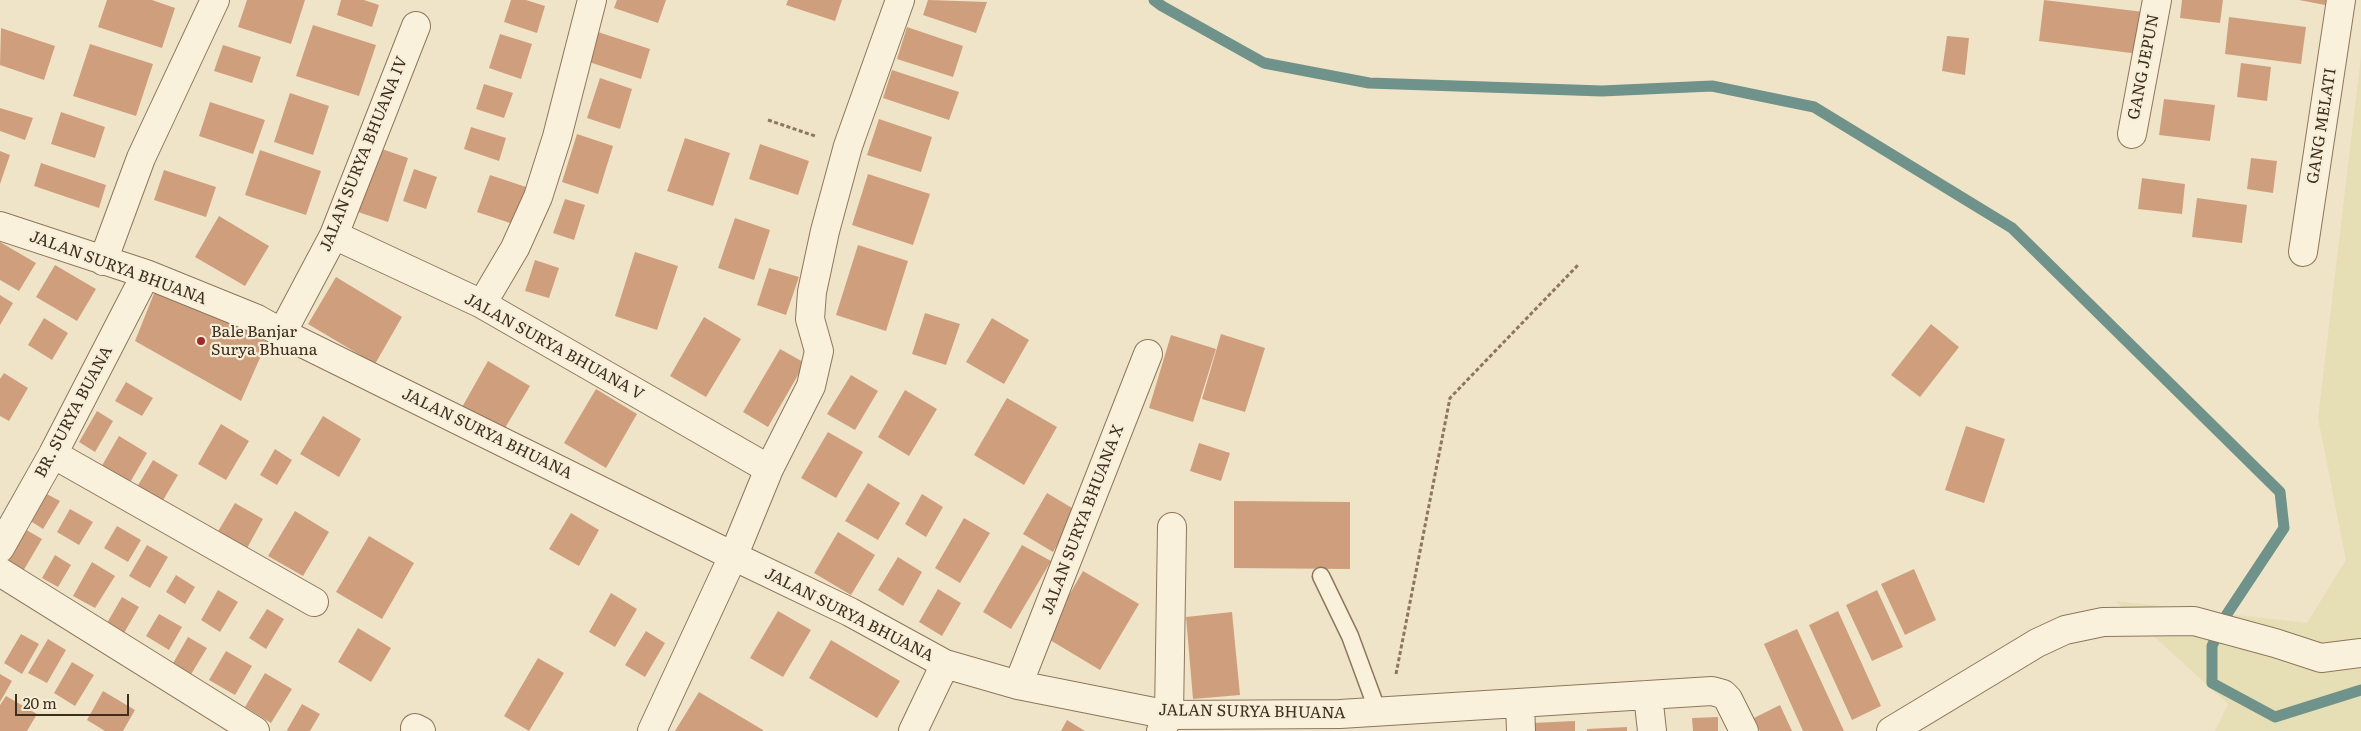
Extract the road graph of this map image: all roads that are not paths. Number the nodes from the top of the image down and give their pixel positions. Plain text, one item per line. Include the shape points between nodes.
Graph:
1 (215, 0) edge
2 (592, 0) edge
3 (900, 0) edge
4 (2157, 0) edge
5 (2341, 0) edge
6 (416, 26) dead end
7 (2132, 134) dead end
8 (0, 226) edge
9 (334, 235) junction
10 (2303, 252) dead end
11 (103, 261) junction
12 (146, 274) junction
13 (482, 304) junction
14 (282, 333) junction
15 (1148, 354) dead end
16 (53, 454) junction
17 (770, 469) junction
18 (1172, 527) dead end
19 (0, 548) edge
20 (734, 554) junction
21 (0, 572) edge
22 (1321, 576) dead end
23 (314, 602) dead end
24 (2361, 653) edge
25 (945, 664) junction
26 (1018, 685) junction
27 (1648, 695) junction
28 (1520, 704) junction
29 (1384, 718) edge
30 (1165, 723) edge
31 (255, 731) edge
32 (652, 731) edge
33 (913, 731) edge
34 (1521, 731) edge
35 (1652, 731) edge
36 (1744, 731) edge
37 (1891, 731) edge

1 - 11 street via 141,158
2 - 13 street via 538,197 515,248
3 - 17 street via 848,146 825,230 812,292 810,319 819,351 818,363 811,386
4 - 7 street, GANG JEPUN
5 - 10 street, GANG MELATI
6 - 9 street, JALAN SURYA BHUANA IV
8 - 11 street, JALAN SURYA BHUANA
9 - 13 street, JALAN SURYA BHUANA V
9 - 14 street, JALAN SURYA BHUANA IV
11 - 12 street, JALAN SURYA BHUANA
12 - 14 street, JALAN SURYA BHUANA via 258,319
12 - 16 street, BR. SURYA BUANA
13 - 17 street, JALAN SURYA BHUANA V
14 - 20 street, JALAN SURYA BHUANA
15 - 26 street, JALAN SURYA BHUANA X
16 - 19 street, BR. SURYA BUANA
16 - 23 street
17 - 20 street
18 - 30 street
20 - 25 street, JALAN SURYA BHUANA
20 - 32 street
21 - 31 street
22 - 29 lane
24 - 37 street via 2321,658 2194,621 2103,622 2065,630 2037,643
25 - 26 street, JALAN SURYA BHUANA
25 - 33 street
26 - 30 street, JALAN SURYA BHUANA
27 - 28 street, JALAN SURYA BHUANA
27 - 35 street
27 - 36 street, JALAN SURYA BHUANA via 1712,691 1723,694
28 - 29 street, JALAN SURYA BHUANA
28 - 34 street
29 - 30 street, JALAN SURYA BHUANA

